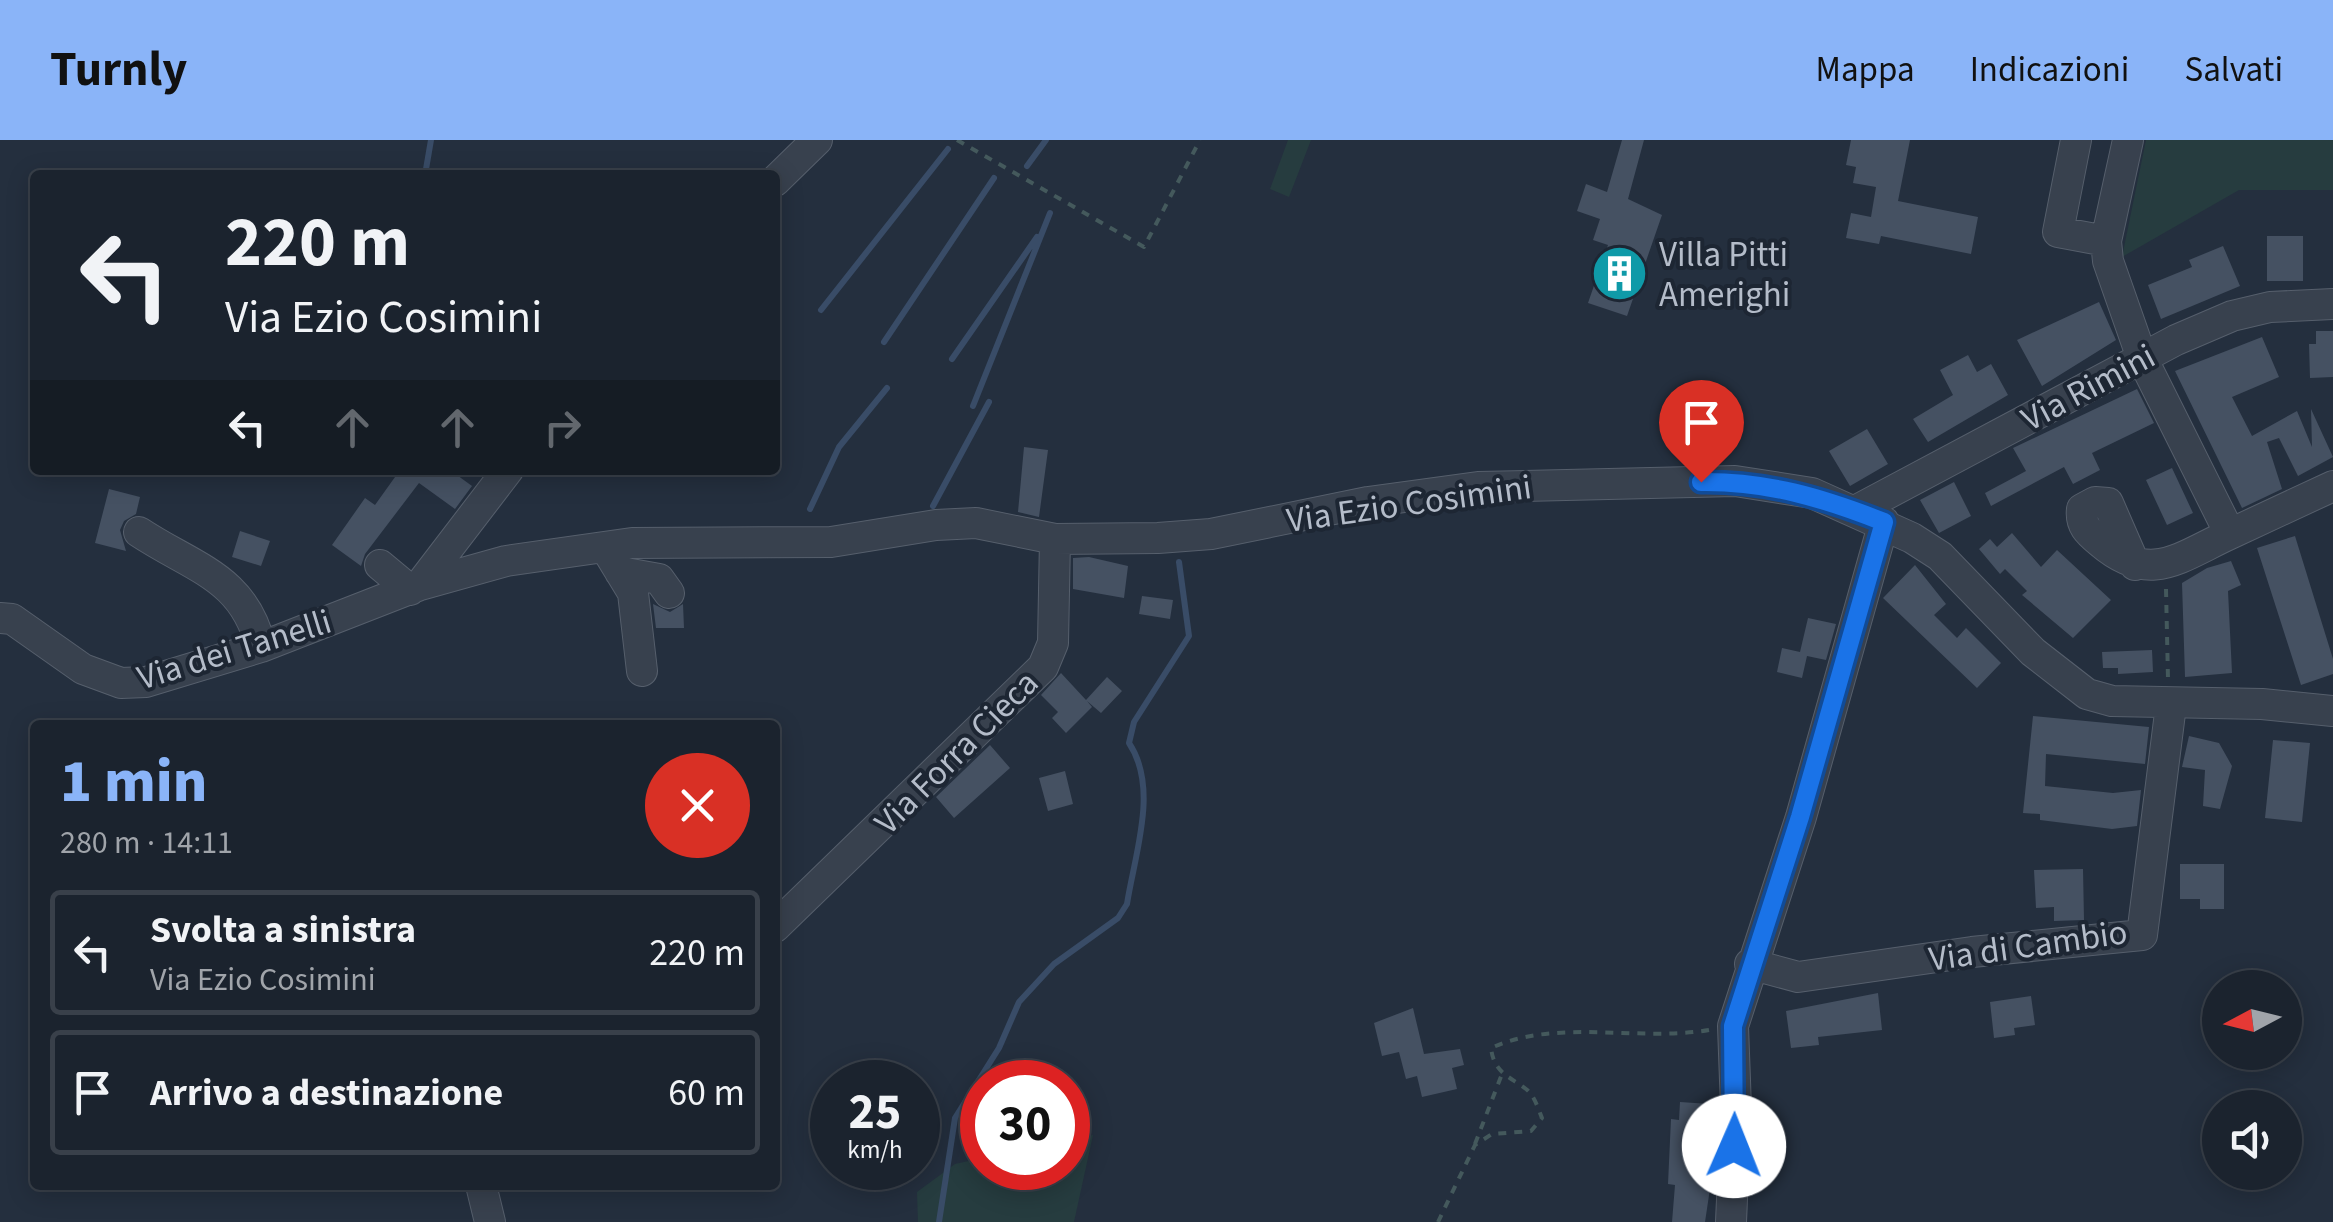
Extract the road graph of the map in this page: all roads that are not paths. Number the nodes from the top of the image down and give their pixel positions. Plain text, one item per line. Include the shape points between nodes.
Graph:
1 (818, 140) edge
2 (2076, 140) edge
3 (2128, 140) edge
4 (780, 176) edge
5 (2106, 242) junction
6 (2333, 304) edge
7 (2142, 358) junction
8 (494, 475) edge
9 (2333, 486) edge
10 (474, 511) junction
11 (1870, 517) junction
12 (140, 532) dead end
13 (2230, 534) junction
14 (1056, 539) junction
15 (612, 559) junction
16 (506, 562) junction
17 (380, 564) dead end
18 (2150, 565) road end
19 (415, 588) junction
20 (669, 593) dead end
21 (0, 618) edge
22 (261, 647) junction
23 (642, 670) dead end
24 (2170, 705) junction
25 (2333, 711) edge
26 (780, 922) edge
27 (1750, 964) junction
28 (482, 1190) edge
29 (490, 1222) edge
30 (1731, 1222) edge

1 - 4 street
2 - 5 street via 2058,232
3 - 5 street
5 - 7 street
6 - 7 street, Via Rimini via 2256,308
7 - 11 street, Via Rimini
7 - 13 street
8 - 10 street
9 - 13 street
10 - 16 street via 482,541
10 - 19 street
11 - 14 street, Via Ezio Cosimini via 1812,494 1735,481 1530,483 1368,502 1211,534
11 - 24 street, Via Ezio Cosimini via 1940,556 2068,682 2112,702
11 - 27 street via 1800,817
12 - 22 street via 236,591 253,616
13 - 18 street
14 - 15 street, Via Ezio Cosimini via 976,523 936,524 831,542
14 - 26 street, Via Forra Cieca via 1053,643 1043,667
15 - 16 street, Via Ezio Cosimini
15 - 20 street via 659,579
15 - 23 street via 633,593
16 - 19 street, Via Ezio Cosimini
17 - 19 street
19 - 22 street, Via dei Tanelli
21 - 22 street, Via dei Tanelli via 12,619 83,669 122,683 146,682
24 - 25 street, Via Ezio Cosimini
24 - 27 street, Via di Cambio via 2142,934 1798,977
27 - 30 street via 1733,1026
28 - 29 street

